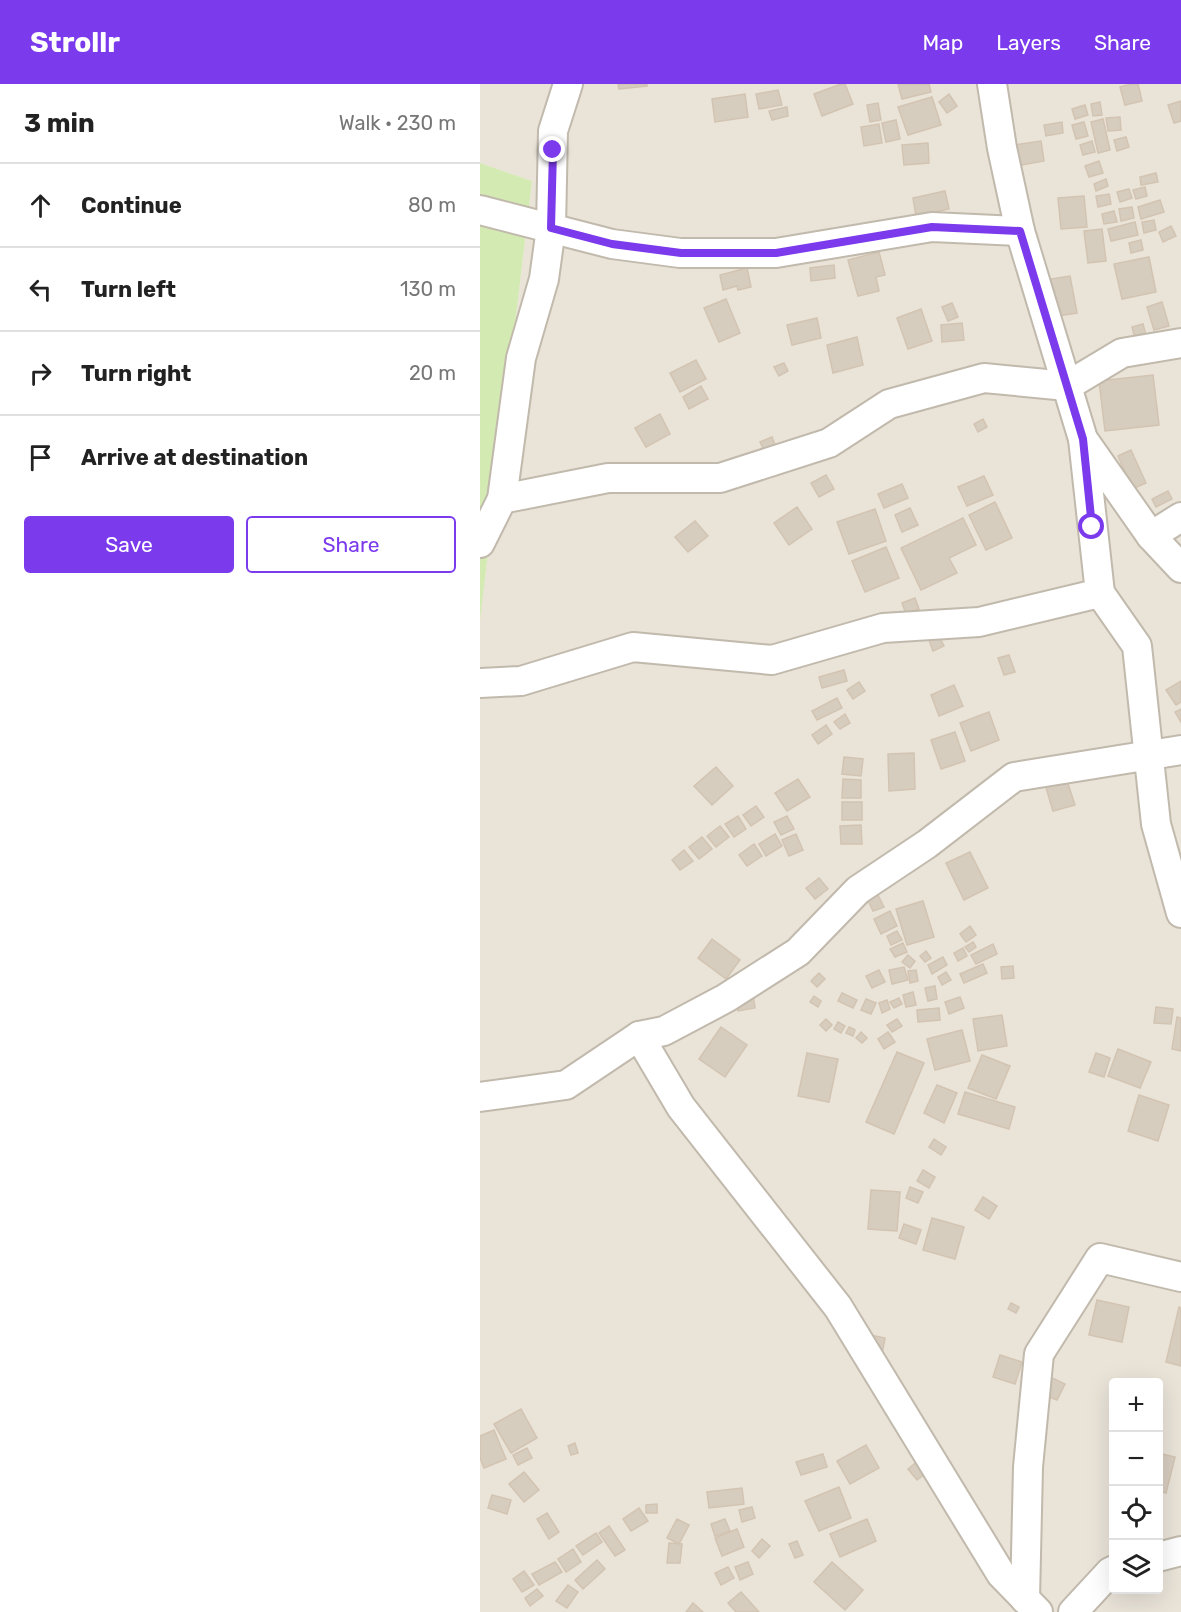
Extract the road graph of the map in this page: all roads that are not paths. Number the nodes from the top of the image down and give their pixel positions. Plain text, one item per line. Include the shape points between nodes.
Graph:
1 (568, 84) edge
2 (992, 84) edge
3 (480, 210) edge
4 (551, 228) junction
5 (1020, 231) junction
6 (1181, 343) edge
7 (1067, 386) junction
8 (1083, 439) junction
9 (502, 499) junction
10 (1181, 517) edge
11 (1151, 536) junction
12 (480, 543) edge
13 (1181, 568) edge
14 (1100, 594) junction
15 (480, 683) edge
16 (1181, 750) edge
17 (1150, 755) junction
18 (1181, 913) edge
19 (639, 1036) junction
20 (480, 1098) edge
21 (1181, 1277) edge
22 (1181, 1551) edge
23 (1163, 1556) edge
24 (1109, 1573) edge
25 (1031, 1605) edge
26 (1073, 1612) edge

1 - 4 street via 553,131
2 - 5 street
3 - 4 street
4 - 5 street via 612,244 681,253 776,253 932,227
4 - 9 street via 544,279 521,358
5 - 7 street
6 - 7 street via 1122,353
7 - 8 street
7 - 9 street via 984,378 889,404 829,443 720,478 608,478
8 - 11 street
8 - 14 street
9 - 12 street
10 - 11 street
11 - 13 street
14 - 15 street via 979,621 883,628 772,660 633,647 521,681
14 - 17 street via 1137,646
16 - 17 street
17 - 18 street via 1156,824
17 - 19 street via 1014,777 927,844 858,890 798,952 716,1004 664,1031
19 - 20 street via 566,1085
19 - 25 street via 681,1107 838,1307 1001,1574
21 - 25 street via 1100,1258 1039,1354 1028,1467
22 - 23 street
24 - 26 street

